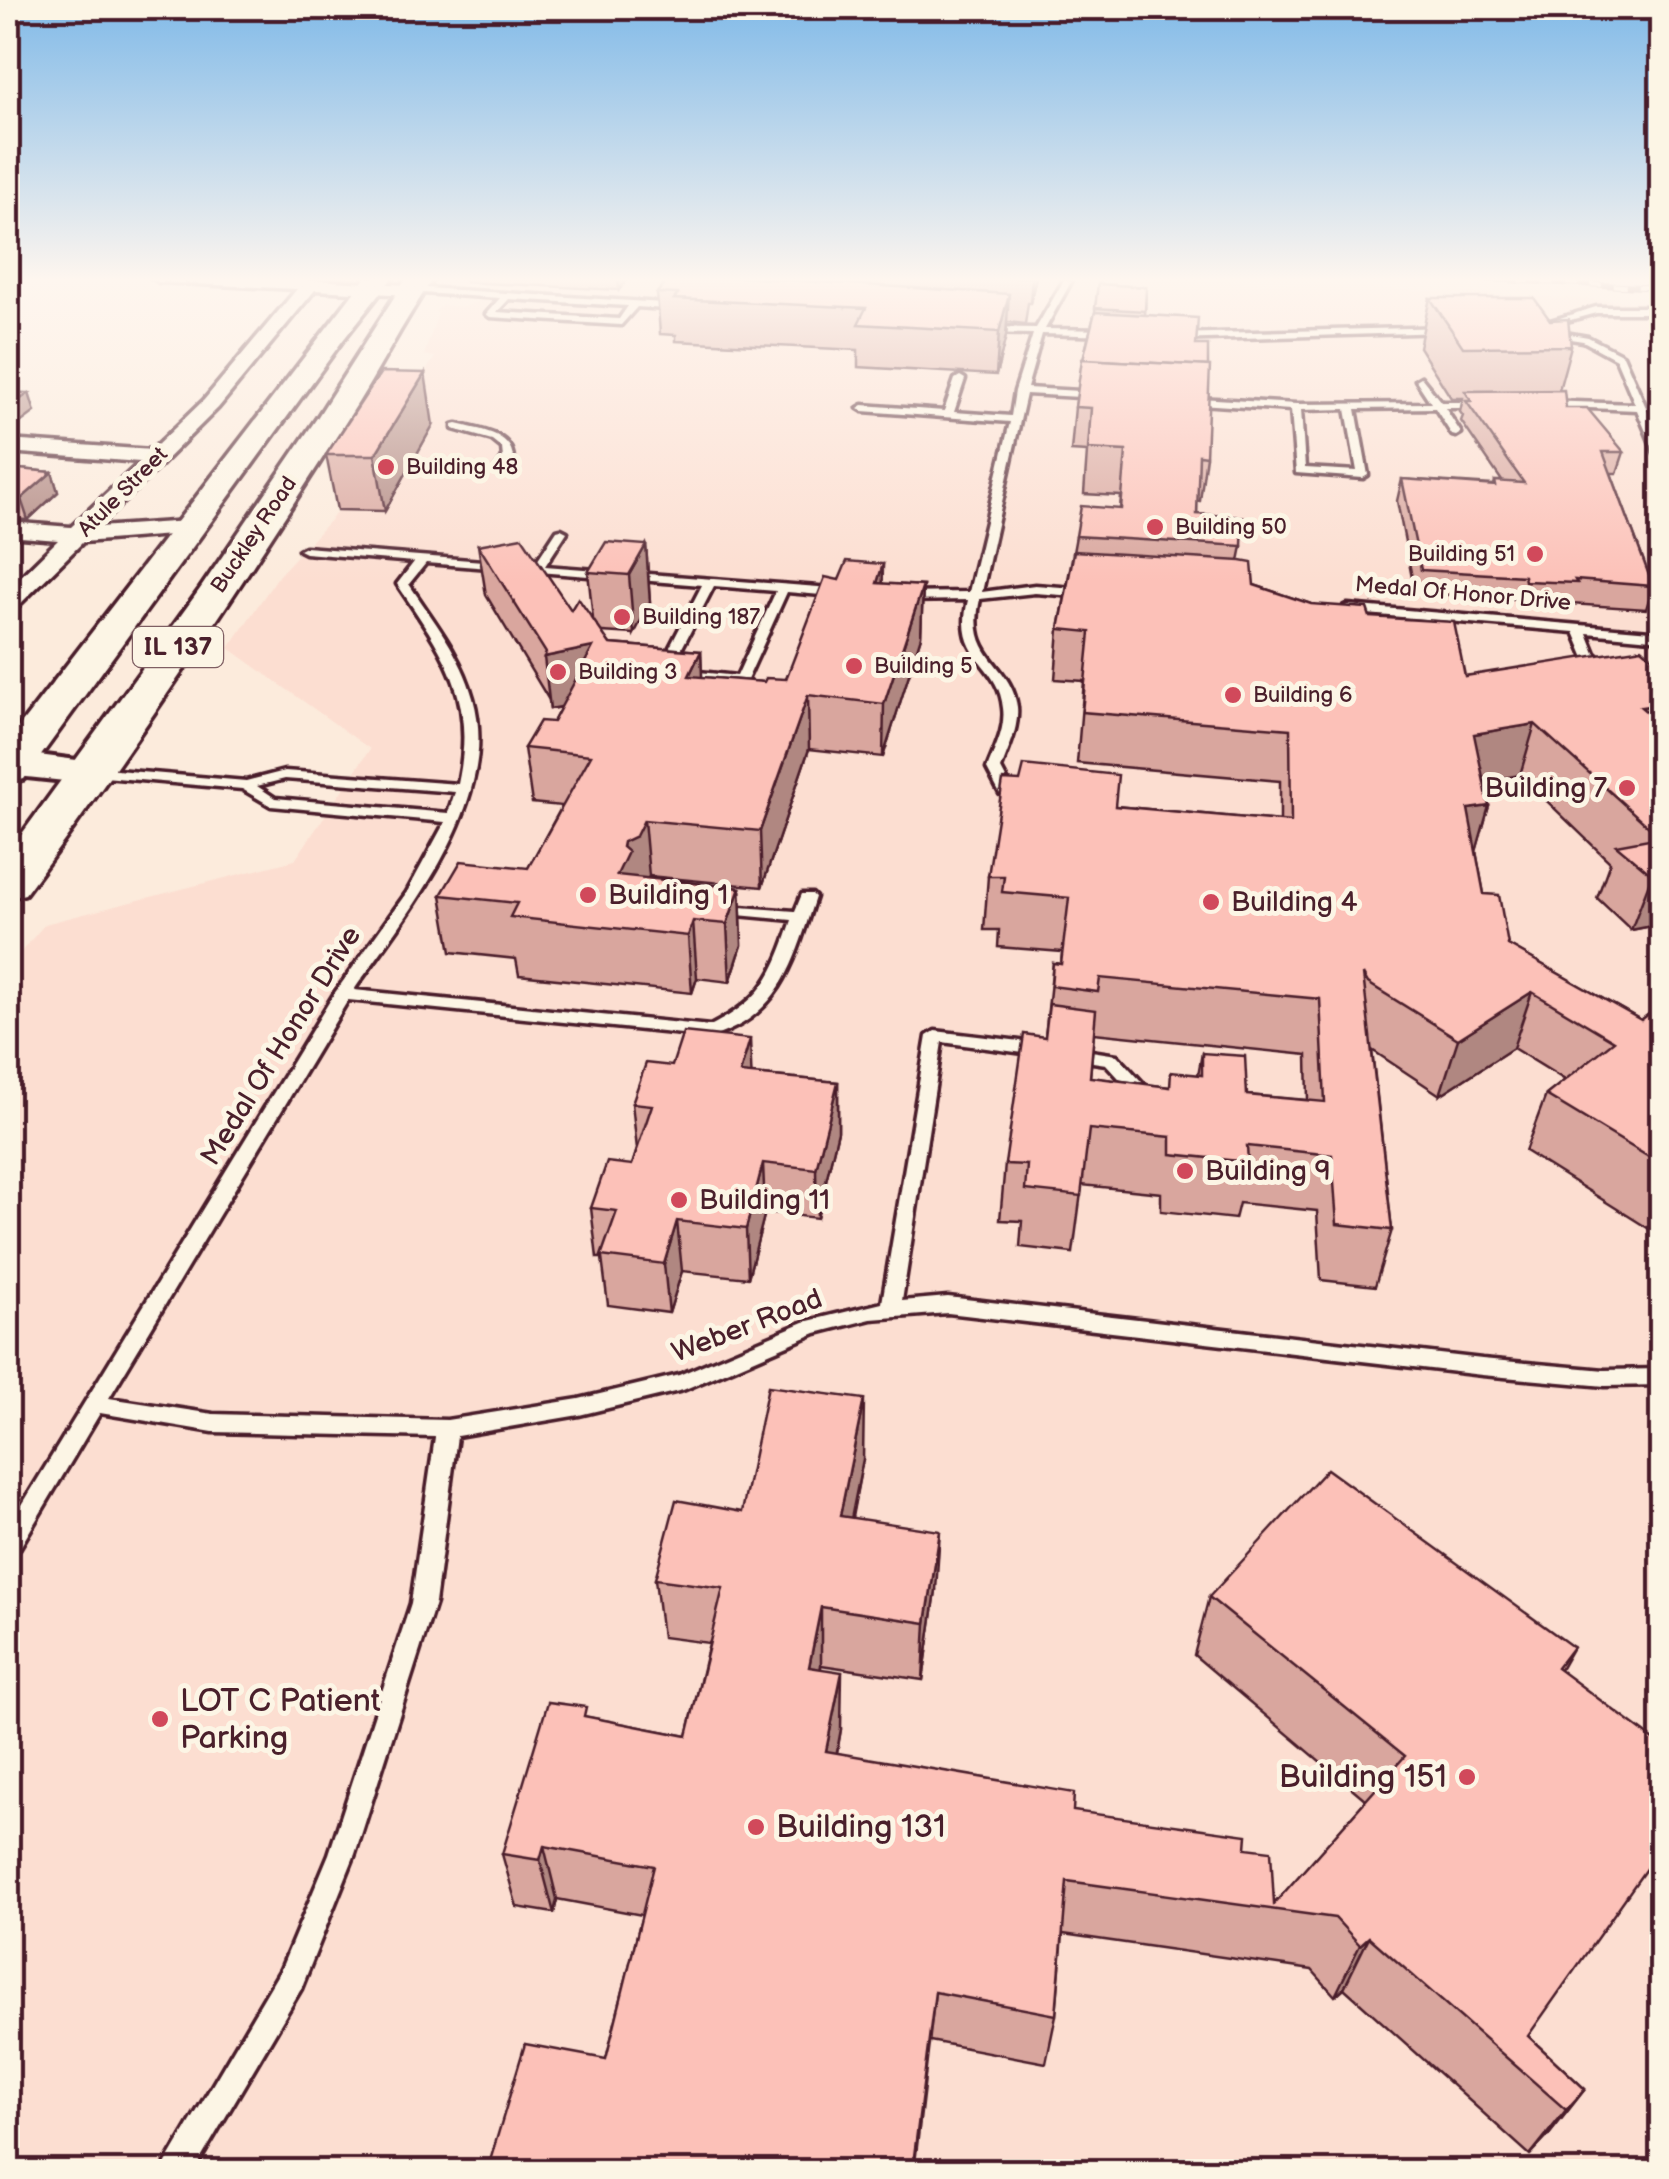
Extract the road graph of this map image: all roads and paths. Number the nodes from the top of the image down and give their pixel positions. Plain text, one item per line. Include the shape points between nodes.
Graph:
1 (232, 379) edge
2 (314, 379) edge
3 (352, 379) edge
4 (960, 379) dead end
5 (1024, 379) edge
6 (1630, 379) edge
7 (1421, 380) dead end
8 (1020, 391) junction
9 (1118, 396) edge
10 (1175, 400) edge
11 (1496, 404) edge
12 (1524, 404) edge
13 (1438, 407) junction
14 (1638, 407) junction
15 (864, 408) dead end
16 (1296, 408) junction
17 (1351, 408) junction
18 (948, 414) junction
19 (1014, 419) junction
20 (457, 427) dead end
21 (1456, 432) dead end
22 (8, 446) edge
23 (159, 457) junction
24 (1662, 458) edge
25 (500, 470) dead end
26 (8, 529) edge
27 (561, 532) dead end
28 (80, 535) junction
29 (177, 542) junction
30 (305, 550) dead end
31 (423, 559) junction
32 (538, 568) junction
33 (710, 582) junction
34 (783, 588) junction
35 (853, 593) edge
36 (1094, 594) edge
37 (888, 596) edge
38 (975, 596) junction
39 (8, 602) edge
40 (1340, 608) edge
41 (1579, 630) junction
42 (1662, 636) edge
43 (1617, 676) edge
44 (68, 690) junction
45 (8, 717) edge
46 (9, 766) edge
47 (93, 772) junction
48 (246, 786) junction
49 (462, 788) junction
50 (1040, 804) edge
51 (454, 818) junction
52 (8, 884) edge
53 (807, 897) dead end
54 (692, 906) edge
55 (800, 916) junction
56 (342, 994) junction
57 (712, 1032) junction
58 (714, 1057) edge
59 (1155, 1108) edge
60 (891, 1310) junction
61 (1662, 1377) edge
62 (94, 1404) junction
63 (447, 1429) junction
64 (8, 1547) edge
65 (176, 2172) edge

1 - 23 street, Atule Street
2 - 29 highway, Buckley Road / IL 137
3 - 47 highway, Buckley Road / IL 137 via 336,414
4 - 18 lane
5 - 8 lane
6 - 14 lane
7 - 13 lane
8 - 9 lane
8 - 19 lane
10 - 16 lane
11 - 13 lane
12 - 14 lane
13 - 17 lane
13 - 21 lane
14 - 24 lane
15 - 18 lane
16 - 17 lane
16 - 17 lane via 1300,471 1363,475
18 - 19 lane
19 - 38 lane
20 - 25 lane via 507,447
22 - 23 street
23 - 28 street, Atule Street
26 - 28 street
27 - 32 lane
28 - 29 street via 106,530
28 - 29 street via 91,542
28 - 39 street, Atule Street
29 - 44 highway, Buckley Road / IL 137
30 - 31 lane
31 - 32 lane
31 - 49 lane, Medal Of Honor Drive via 403,584 466,692 472,744
32 - 33 lane
33 - 34 lane
33 - 34 lane via 663,672 741,680
34 - 35 lane
36 - 38 lane
37 - 38 lane
38 - 50 lane via 970,638 1010,706 994,769 1005,791
40 - 41 lane, Medal Of Honor Drive
41 - 42 lane, Medal Of Honor Drive
41 - 43 lane via 1589,655
44 - 45 highway
44 - 46 highway, Buckley Road / IL 137
46 - 47 main road
47 - 48 lane
47 - 52 highway, Buckley Road / IL 137
48 - 49 lane via 286,775
48 - 51 lane via 272,802
49 - 51 lane, Medal Of Honor Drive
51 - 56 lane, Medal Of Honor Drive via 425,874
53 - 55 lane
54 - 55 lane
55 - 57 lane via 775,986 744,1018
56 - 57 lane
56 - 62 lane, Medal Of Honor Drive
57 - 58 lane
59 - 60 lane via 1112,1059 935,1036
60 - 61 lane, Weber Road via 948,1305 1482,1368
60 - 63 lane, Weber Road via 811,1327 682,1382 579,1408
62 - 63 lane, Weber Road via 213,1423
62 - 64 lane, Medal Of Honor Drive
63 - 65 lane via 422,1603 342,1854 292,1979

